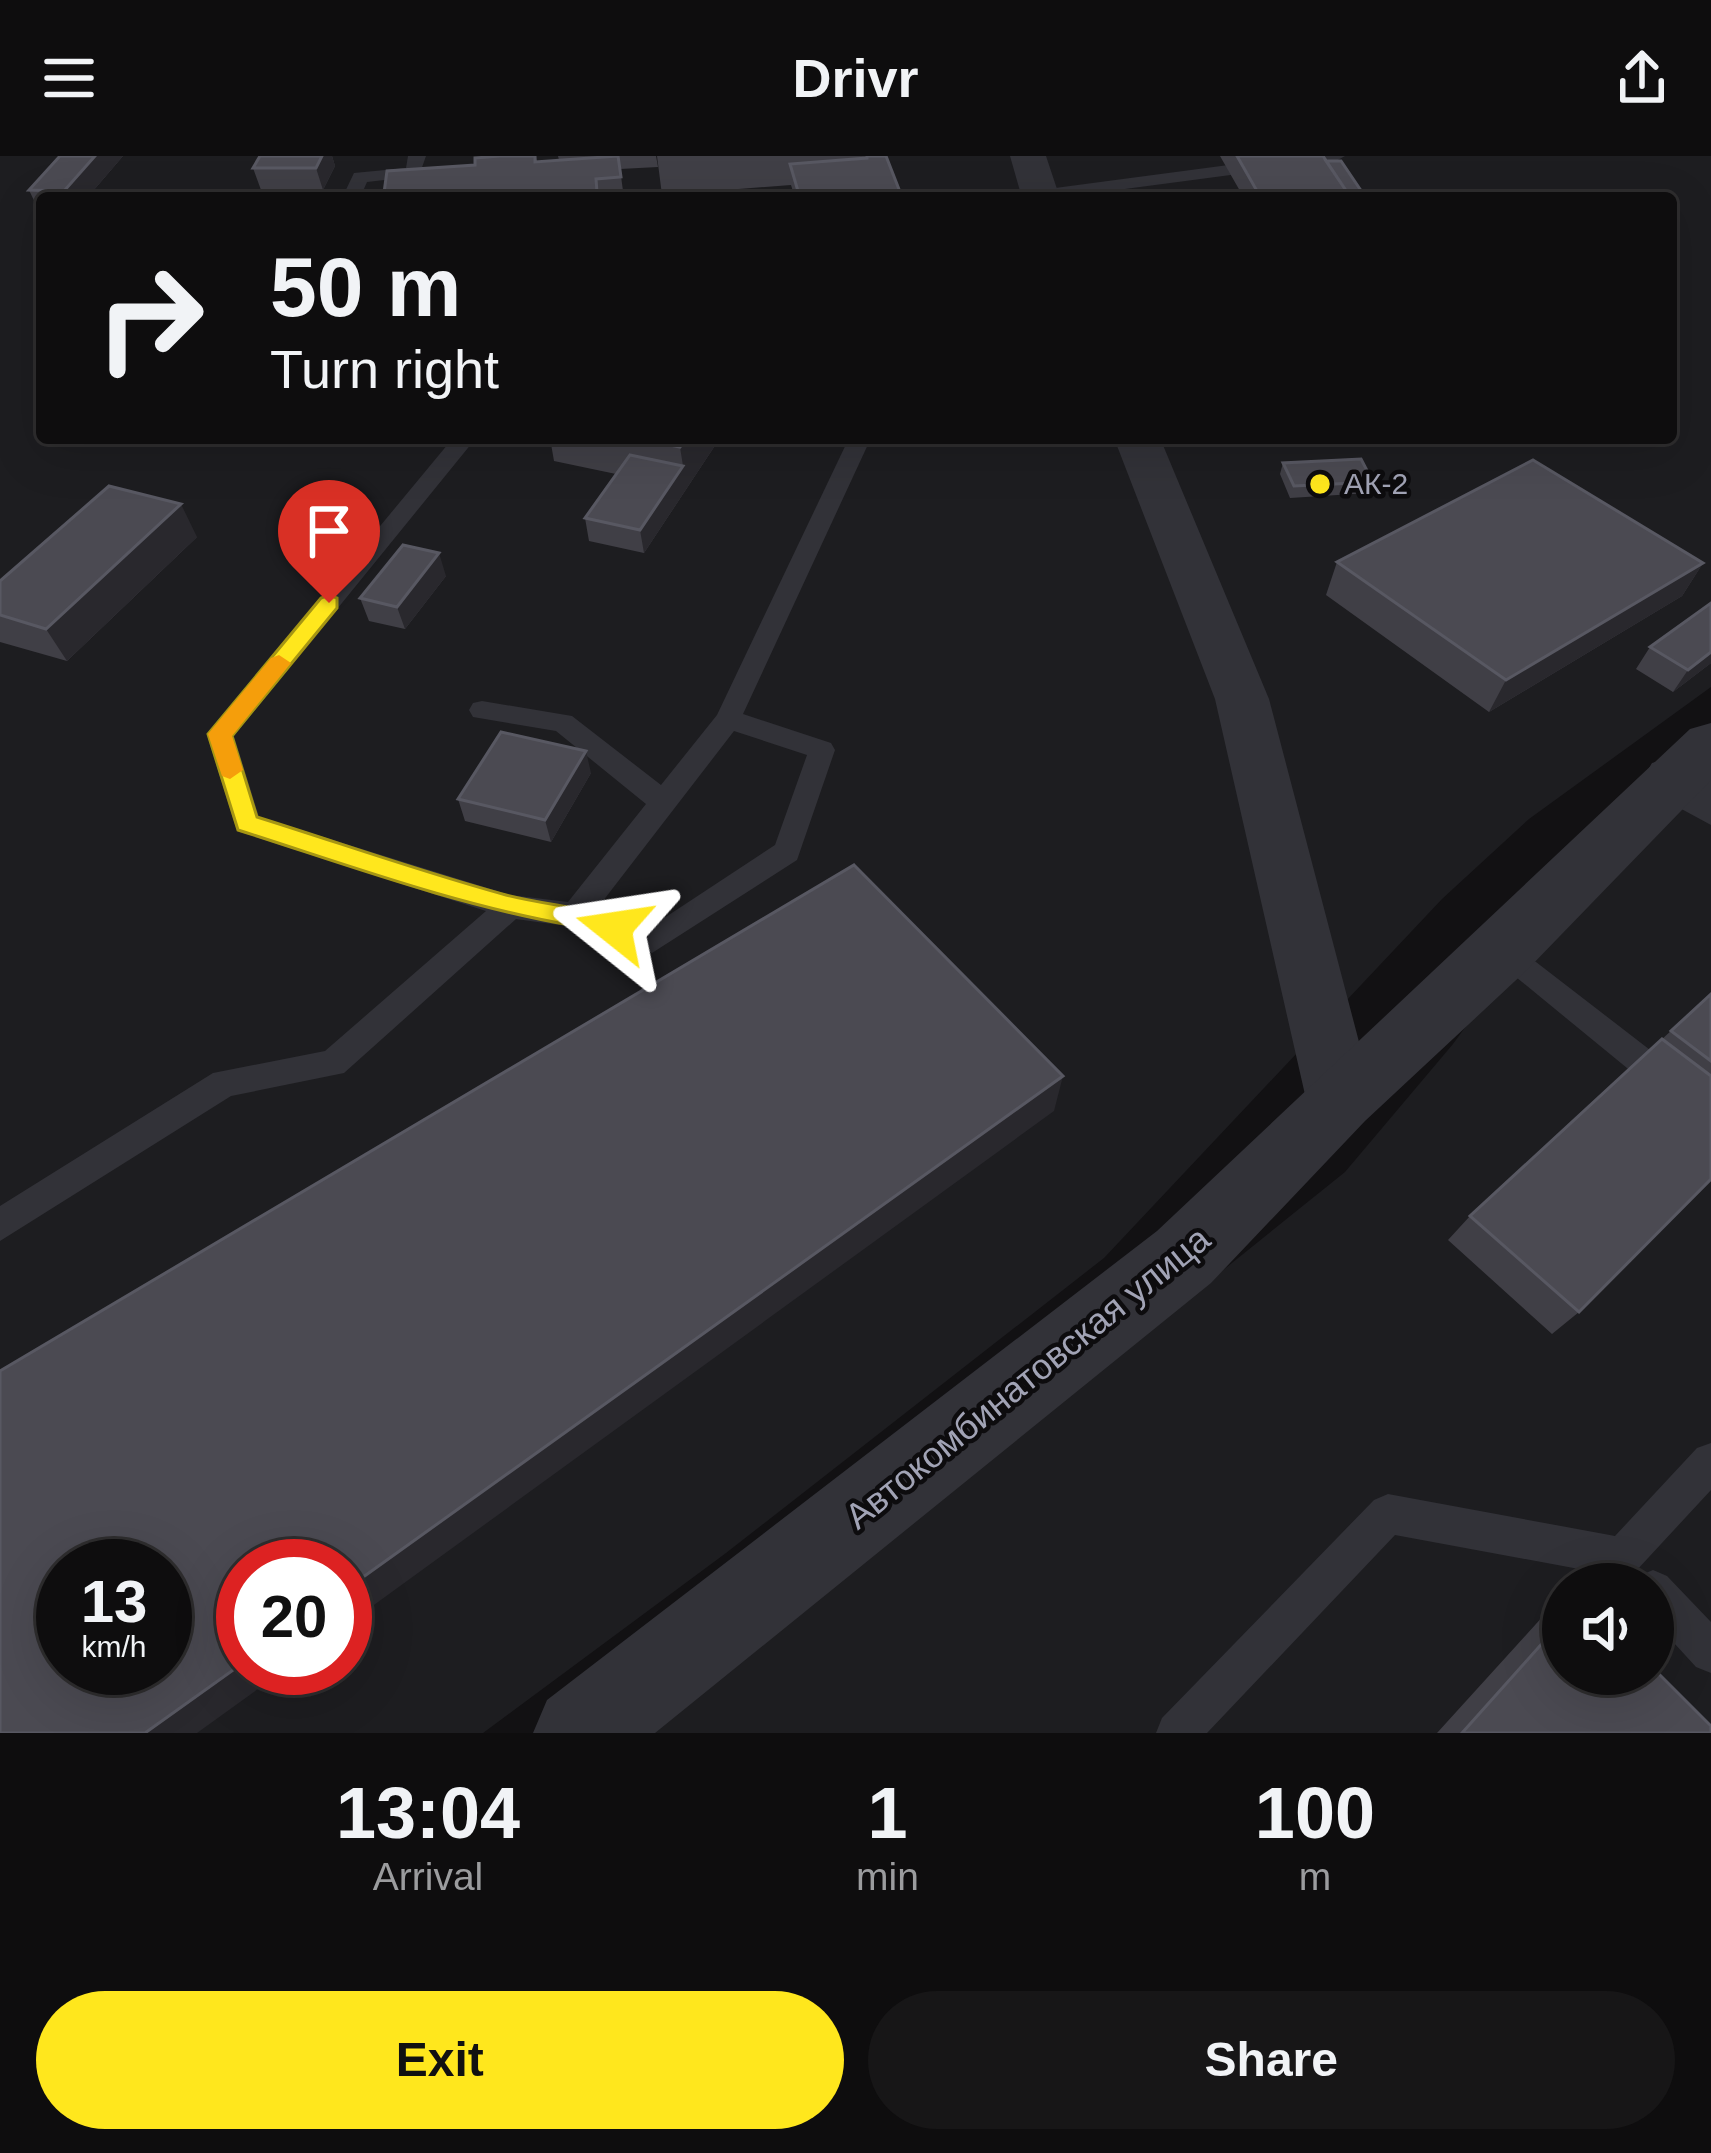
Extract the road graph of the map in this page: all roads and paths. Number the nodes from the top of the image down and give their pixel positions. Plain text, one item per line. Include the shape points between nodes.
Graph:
1 (1028, 156) edge
2 (1336, 156) edge
3 (415, 164) edge
4 (434, 170) edge
5 (354, 192) edge
6 (1039, 192) edge
7 (1077, 192) edge
8 (460, 444) edge
9 (857, 444) edge
10 (1139, 444) edge
11 (482, 710) dead end
12 (728, 719) junction
13 (1698, 775) edge
14 (663, 802) junction
15 (510, 907) junction
16 (575, 915) junction
17 (1505, 950) junction
18 (1340, 1099) junction
19 (1711, 1117) edge
20 (0, 1225) edge
21 (1711, 1462) edge
22 (1585, 1563) edge
23 (1650, 1563) edge
24 (1674, 1612) edge
25 (1711, 1652) edge
26 (580, 1733) edge
27 (1177, 1733) edge

1 - 6 street
2 - 7 lane
3 - 4 lane
3 - 5 lane via 360,178
8 - 15 lane via 220,734 247,824
9 - 12 lane
10 - 18 street via 1242,699
11 - 14 lane via 563,723
12 - 14 lane
12 - 16 lane via 822,750 788,851 652,941
13 - 17 street, Автокомбинатовская улица
14 - 16 lane
15 - 16 lane
15 - 20 lane via 333,1063 224,1084
17 - 18 street, Автокомбинатовская улица
17 - 19 lane
18 - 26 street, Автокомбинатовская улица via 1184,1257
21 - 23 lane
22 - 27 lane via 1388,1514
24 - 25 lane

